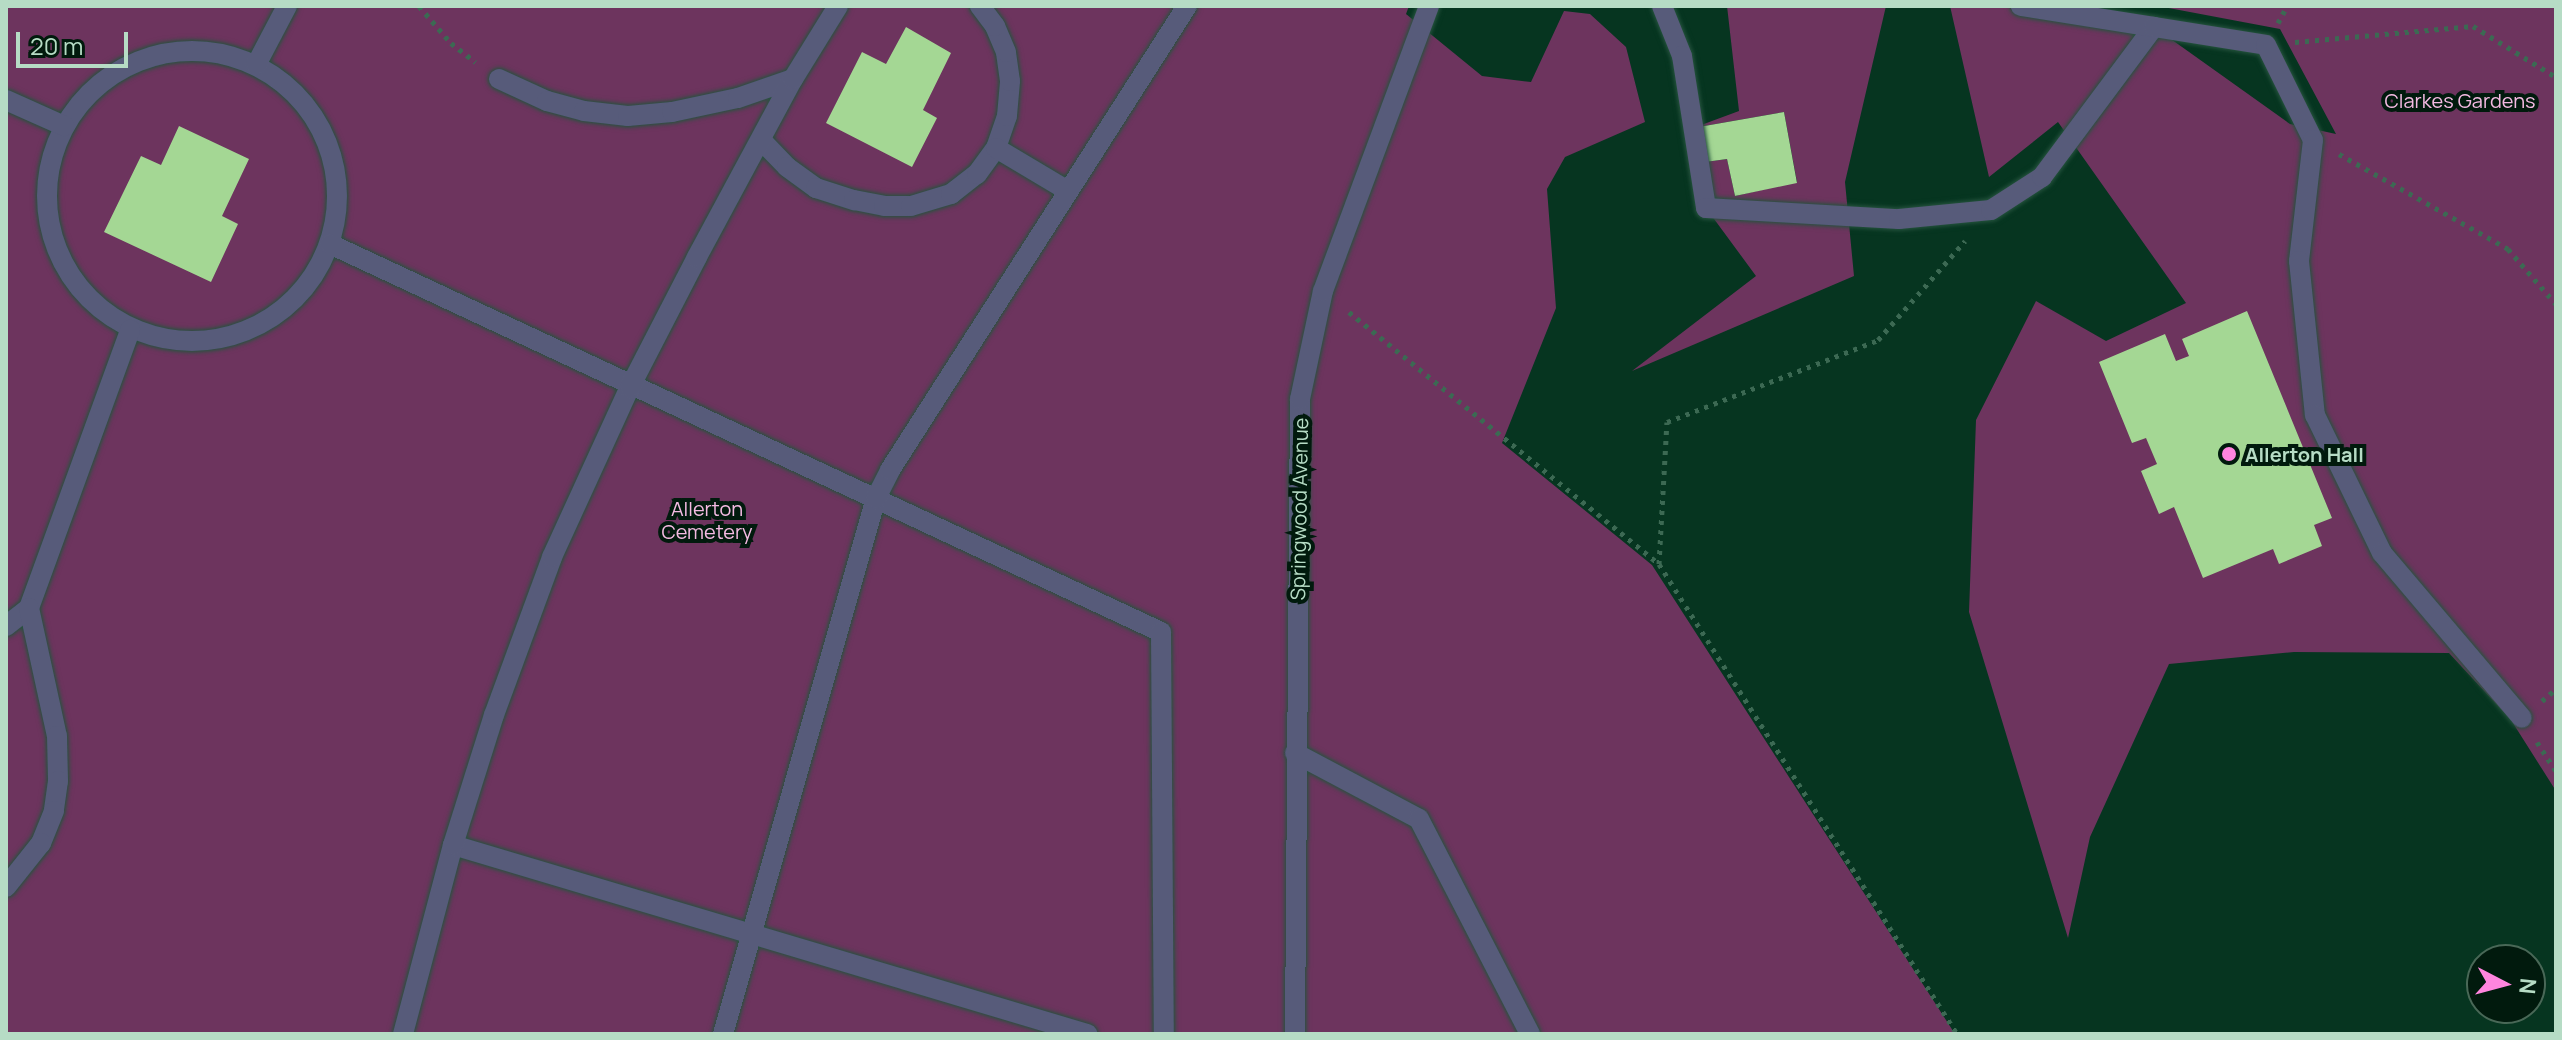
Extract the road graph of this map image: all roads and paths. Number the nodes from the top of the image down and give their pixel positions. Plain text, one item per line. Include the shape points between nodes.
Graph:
1 (287, 6) edge
2 (419, 6) edge
3 (838, 6) edge
4 (980, 6) edge
5 (1187, 6) edge
6 (1429, 6) edge
7 (1662, 6) edge
8 (2021, 6) edge
9 (2154, 27) junction
10 (2266, 45) junction
11 (256, 65) junction
12 (2556, 77) edge
13 (499, 79) joint
14 (793, 79) junction
15 (6, 100) edge
16 (64, 126) junction
17 (2313, 140) junction
18 (762, 141) junction
19 (996, 148) junction
20 (1068, 191) junction
21 (1991, 210) junction
22 (330, 244) junction
23 (1323, 291) junction
24 (2556, 304) edge
25 (130, 330) junction
26 (630, 387) junction
27 (876, 498) junction
28 (1659, 564) junction
29 (29, 608) junction
30 (6, 626) edge
31 (2522, 718) dead end
32 (1295, 753) junction
33 (453, 845) junction
34 (6, 887) edge
35 (750, 936) junction
36 (403, 1034) edge
37 (723, 1034) edge
38 (1087, 1034) edge
39 (1164, 1034) edge
40 (1295, 1034) edge
41 (1530, 1034) edge
42 (1957, 1034) edge

1 - 11 street
2 - 13 path via 451,43
3 - 14 street
4 - 19 street via 1006,52 1010,81 1007,116
5 - 20 street
6 - 23 street, Springwood Avenue
7 - 21 street via 1682,56 1706,208 1899,219
8 - 9 street
9 - 10 street
9 - 21 street via 2042,177
10 - 12 path via 2473,26
10 - 17 street
11 - 16 street via 218,52 174,51 131,63 94,87
11 - 22 street via 293,91 319,124 334,162 338,203
13 - 14 street via 547,101 628,116 725,101
14 - 18 street
15 - 16 street
16 - 25 street via 50,160 45,202 53,244 72,281 101,311
17 - 24 path via 2508,249
17 - 31 street via 2299,261 2315,415 2382,553
18 - 19 street via 816,188 884,206 911,206 951,194 977,174
18 - 26 street
19 - 20 street
20 - 27 street
21 - 28 path via 1878,340 1667,422
22 - 25 street via 307,287 271,319 227,338 179,342
22 - 26 street
23 - 28 path
23 - 32 street, Springwood Avenue via 1300,399
25 - 29 street
26 - 27 street
26 - 33 street via 552,557
27 - 35 street
27 - 39 street via 1161,632
28 - 42 path
29 - 30 street
29 - 34 street via 57,736 58,781 54,811 41,843
32 - 40 street, Springwood Avenue
32 - 41 street via 1419,819
33 - 35 street
33 - 36 street
35 - 37 street
35 - 38 street

